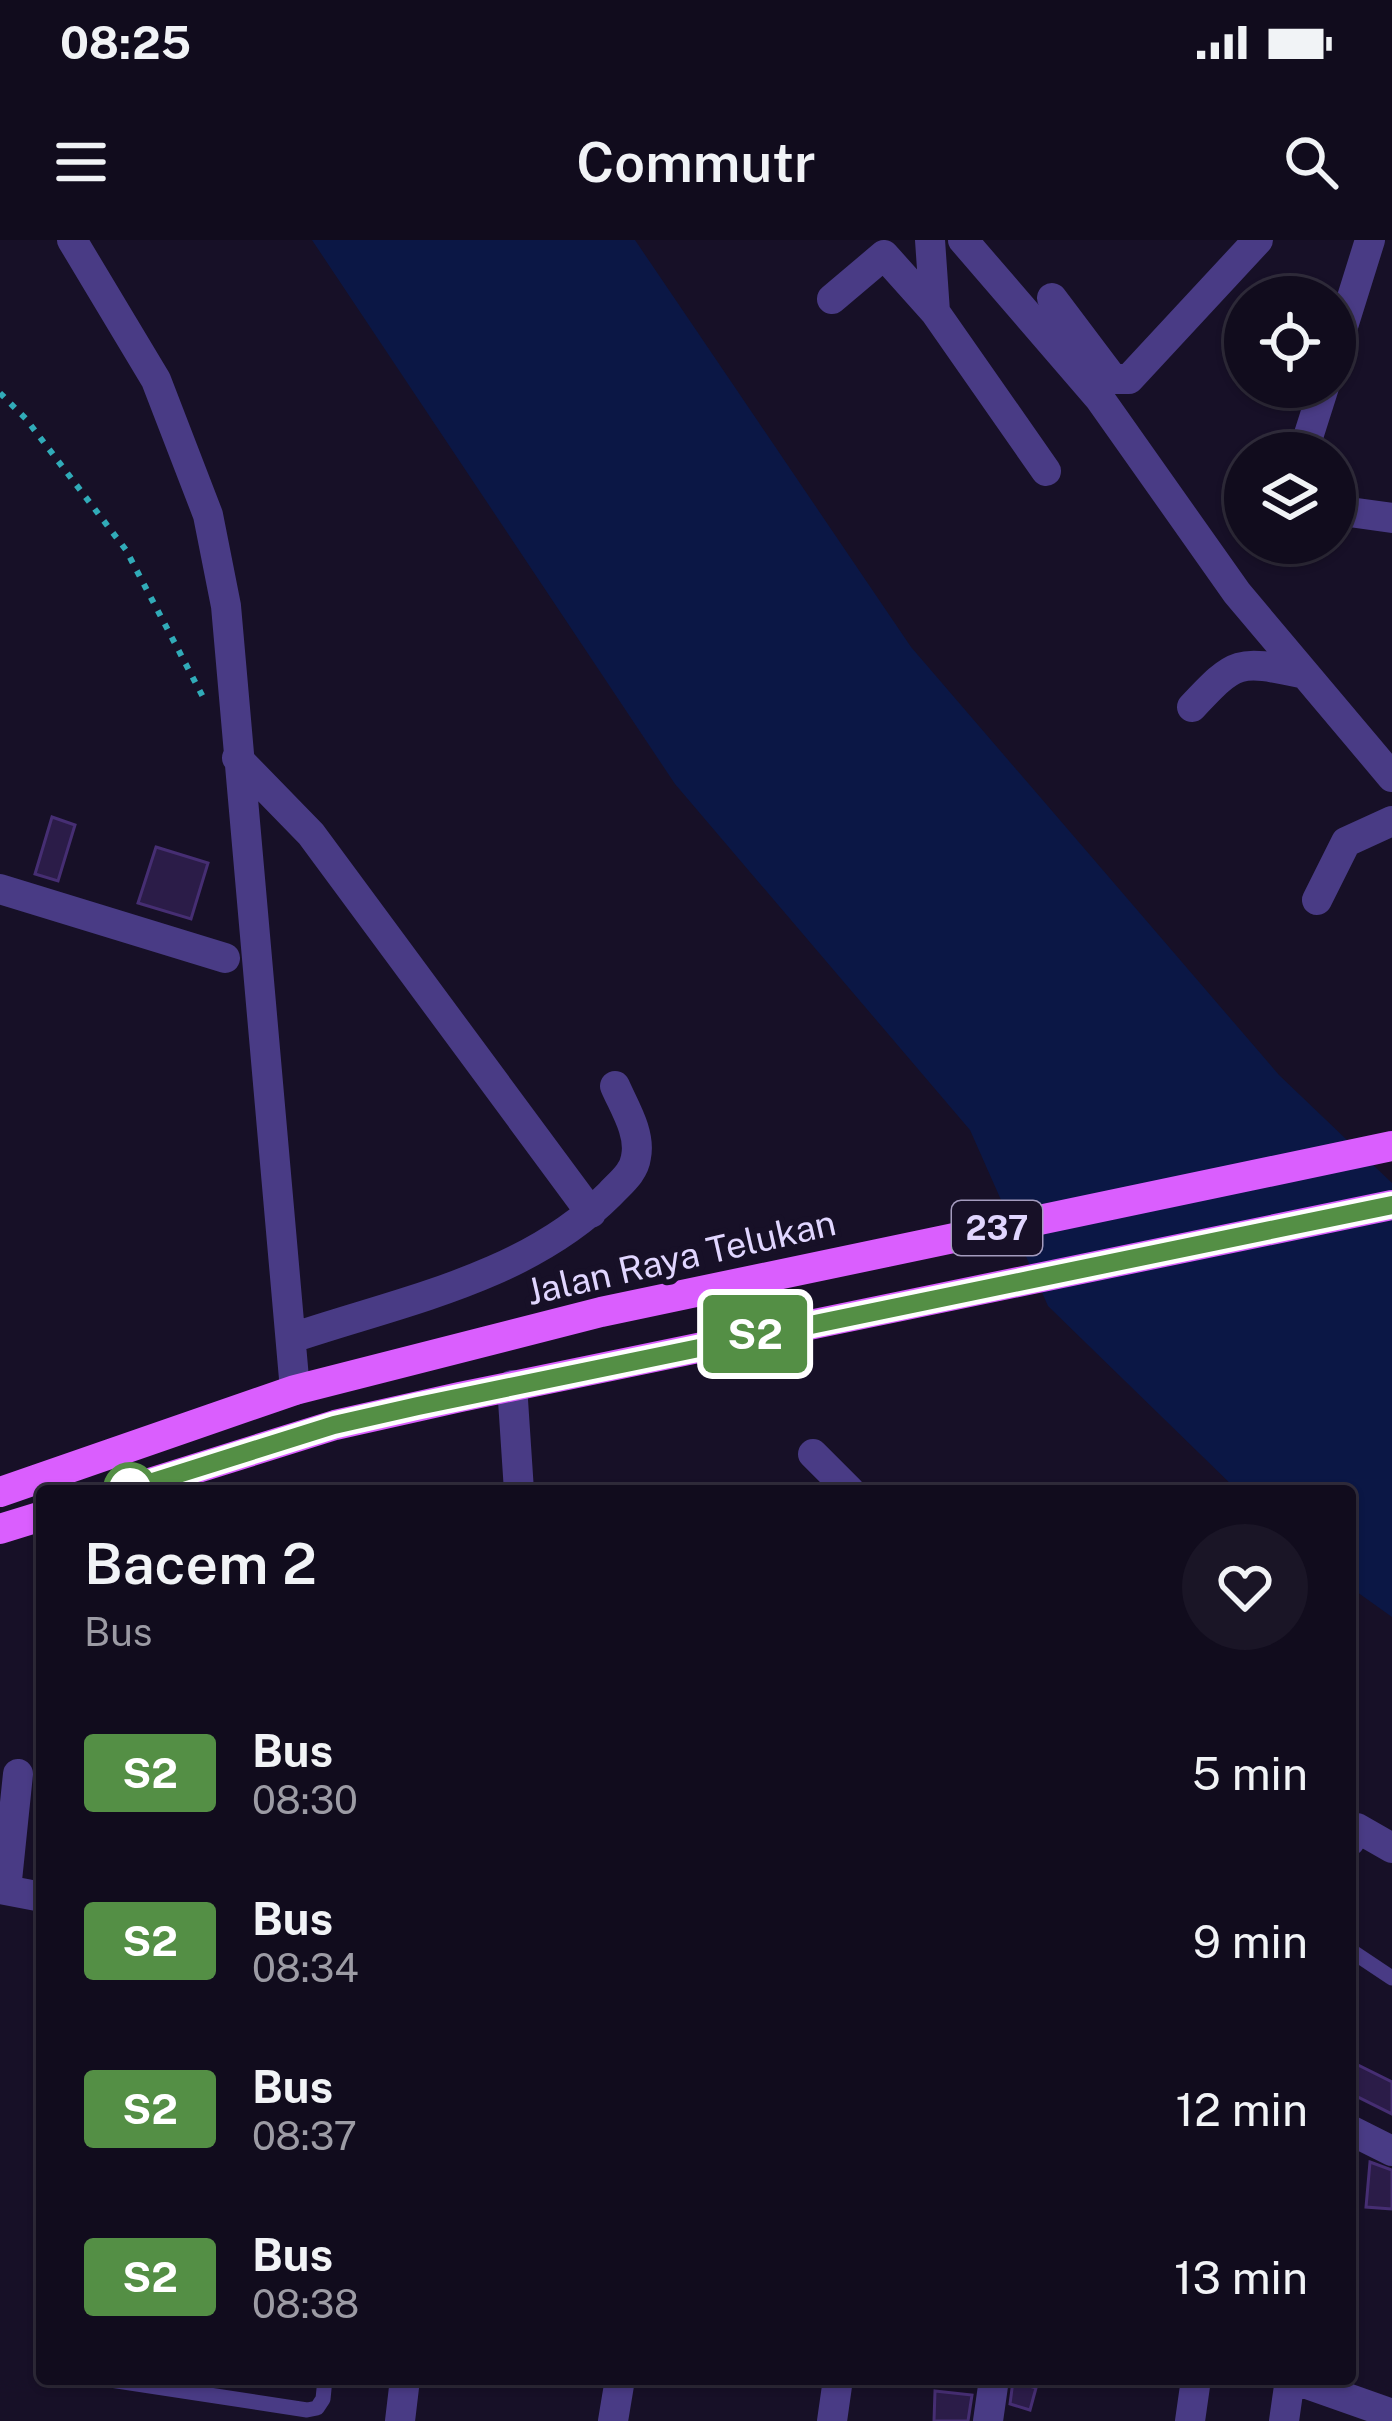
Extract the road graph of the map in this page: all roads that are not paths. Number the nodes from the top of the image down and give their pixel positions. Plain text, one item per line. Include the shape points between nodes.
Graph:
1 (72, 240) edge
2 (930, 240) edge
3 (963, 240) edge
4 (1258, 240) edge
5 (1370, 240) edge
6 (879, 247) edge
7 (1356, 285) edge
8 (1052, 298) dead end
9 (832, 299) dead end
10 (935, 312) junction
11 (1046, 471) dead end
12 (1356, 513) edge
13 (1392, 518) edge
14 (1301, 673) junction
15 (1192, 706) dead end
16 (237, 752) junction
17 (1392, 777) edge
18 (1392, 820) edge
19 (0, 889) edge
20 (1317, 900) dead end
21 (225, 958) dead end
22 (616, 1086) dead end
23 (1392, 1146) edge
24 (1392, 1205) edge
25 (591, 1213) junction
26 (292, 1338) junction
27 (512, 1385) junction
28 (295, 1390) junction
29 (813, 1454) dead end
30 (143, 1485) edge
31 (519, 1485) edge
32 (844, 1485) edge
33 (0, 1492) edge
34 (36, 1518) edge
35 (0, 1529) edge
36 (19, 1774) dead end
37 (1356, 1833) edge
38 (1392, 1848) edge
39 (3, 1890) edge
40 (36, 1896) edge
41 (1356, 1953) edge
42 (1392, 1978) edge
43 (1356, 2134) edge
44 (1392, 2151) edge
45 (143, 2385) edge
46 (325, 2385) edge
47 (404, 2385) edge
48 (619, 2385) edge
49 (837, 2385) edge
50 (993, 2385) edge
51 (1195, 2385) edge
52 (1291, 2385) edge
53 (1309, 2385) edge
54 (1392, 2414) edge
55 (400, 2421) edge
56 (614, 2421) edge
57 (832, 2421) edge
58 (988, 2421) edge
59 (1190, 2421) edge
60 (1284, 2421) edge

1 - 16 street via 156,380 208,514 226,606
2 - 10 street
3 - 14 street via 1100,399
4 - 8 street via 1129,379 1114,379
5 - 7 street
6 - 9 street
6 - 10 street
10 - 11 street
12 - 13 street
14 - 15 street via 1236,665
14 - 17 street
16 - 25 street via 324,851
16 - 26 street
18 - 20 street via 1346,842
19 - 21 street
22 - 25 street via 636,1159
23 - 28 main road, Jalan Raya Telukan / 237 via 602,1312
24 - 27 main road, 237
25 - 26 street via 520,1260
26 - 28 street
27 - 30 main road, 237 via 334,1425
27 - 31 street
28 - 33 main road, Jalan Raya Telukan / 237
29 - 32 street
34 - 35 main road
36 - 39 street
37 - 38 street
39 - 40 street
41 - 42 lane
43 - 44 street
45 - 46 lane via 307,2410 317,2408
47 - 55 street
48 - 56 street
49 - 57 street
50 - 58 street
51 - 59 street
52 - 60 street
53 - 54 street

